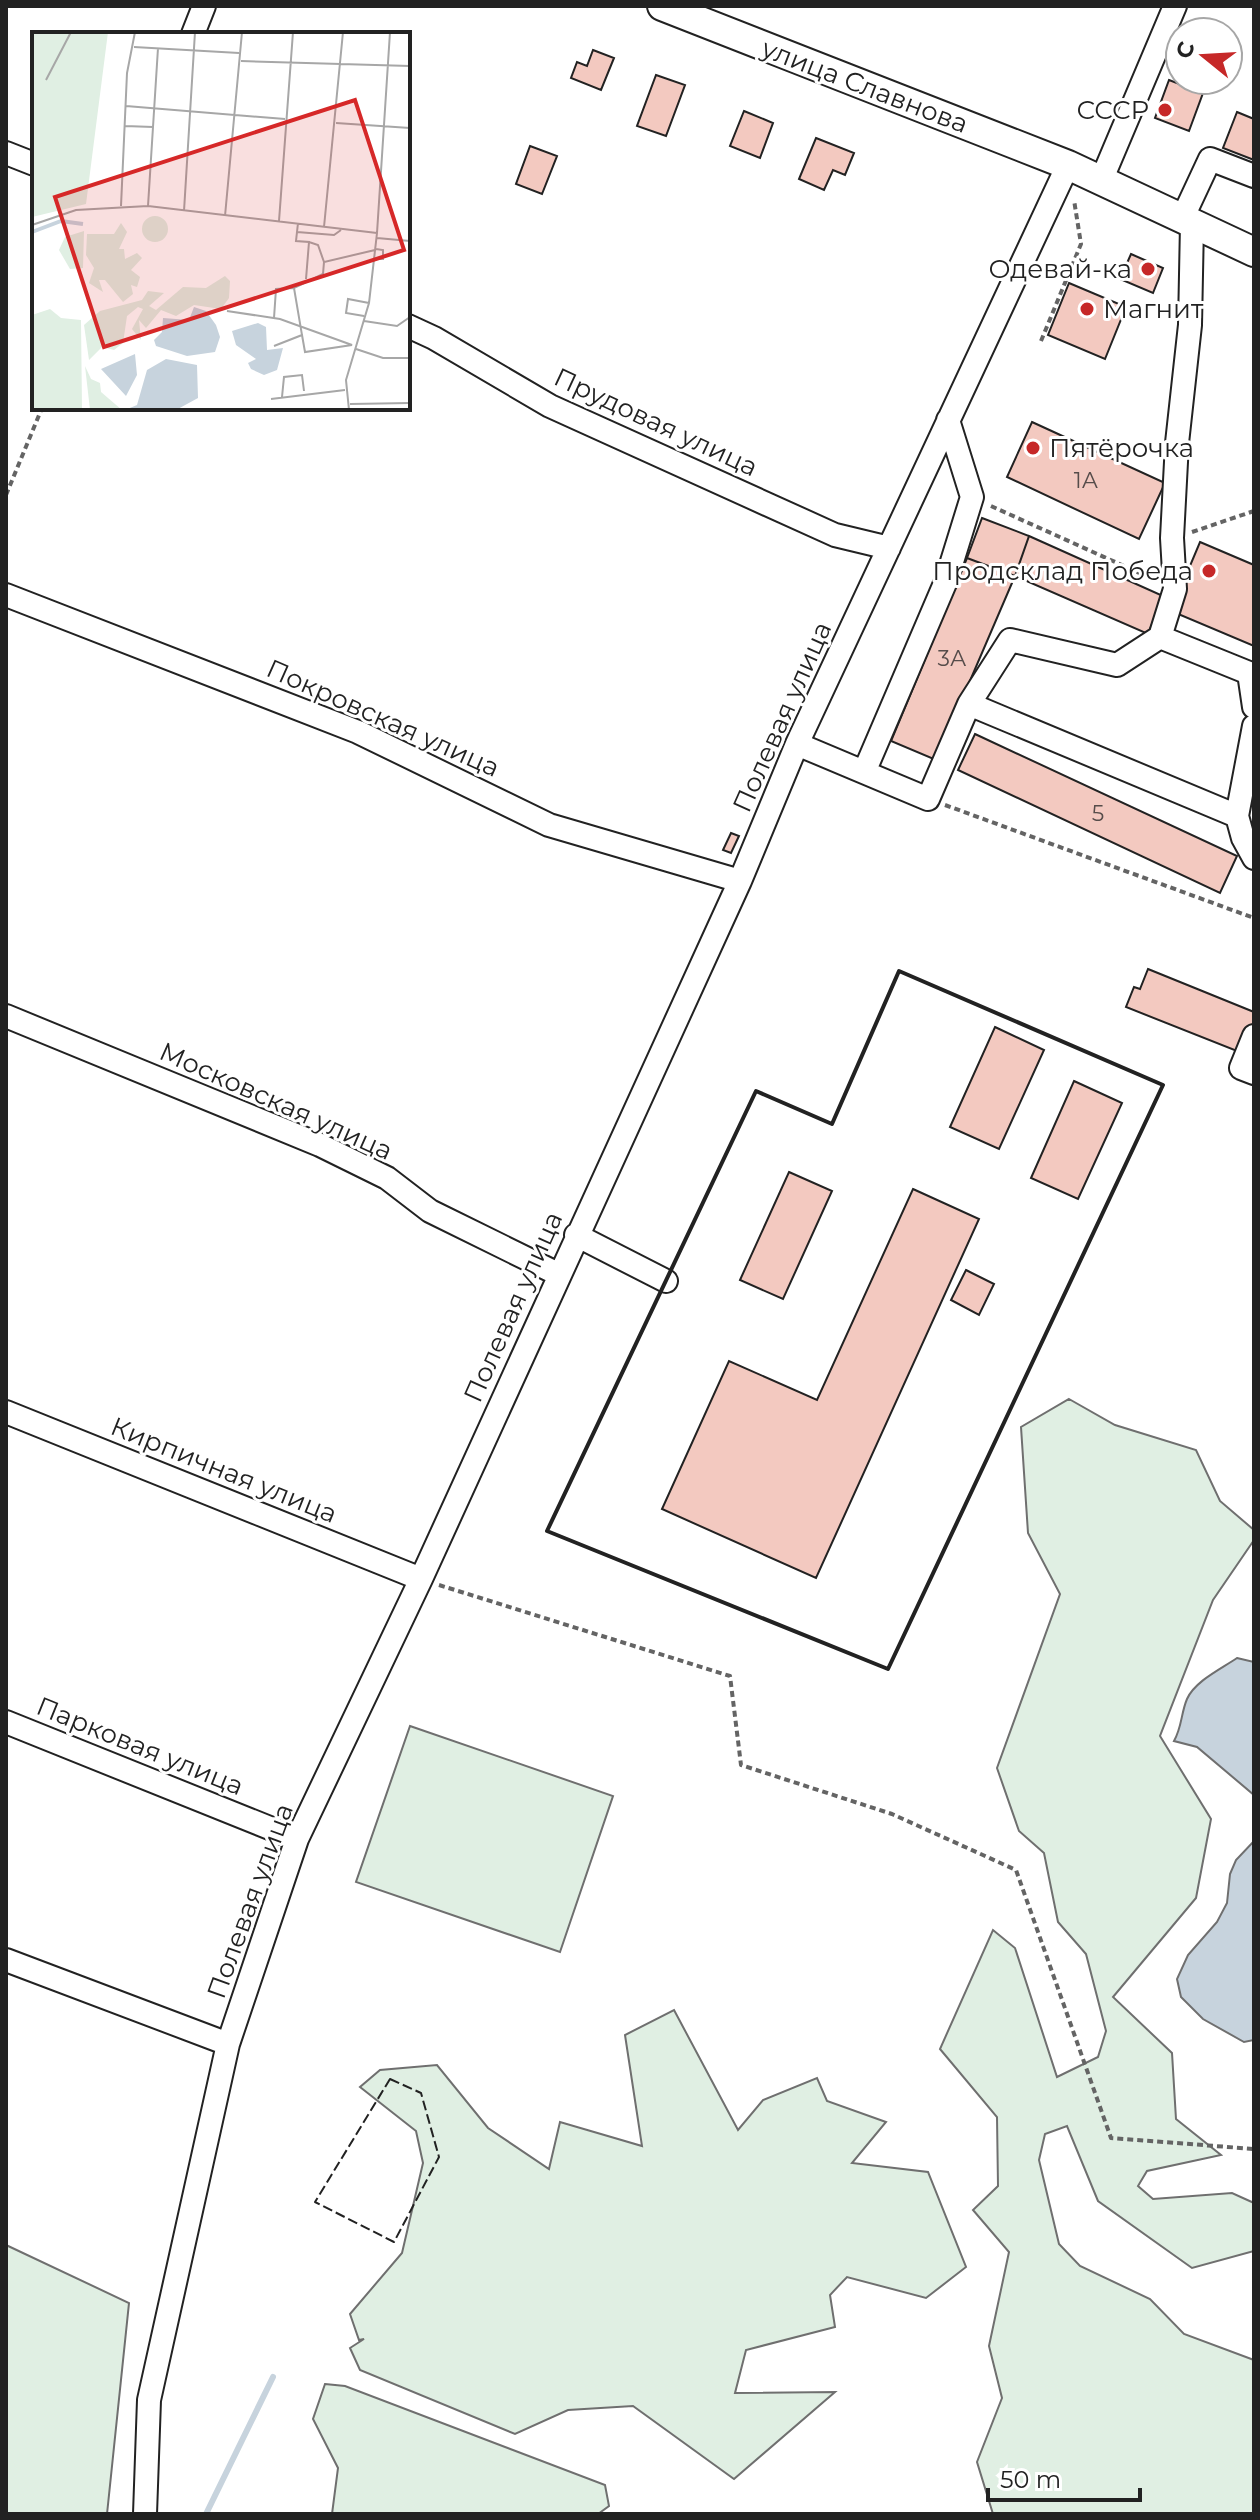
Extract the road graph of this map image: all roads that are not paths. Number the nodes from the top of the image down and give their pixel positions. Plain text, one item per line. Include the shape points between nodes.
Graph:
1 (204, 6) edge
2 (662, 6) edge
3 (1175, 6) edge
4 (194, 32) edge
5 (6, 153) edge
6 (32, 163) edge
7 (1068, 165) junction
8 (1254, 176) edge
9 (1101, 181) junction
10 (1187, 222) junction
11 (1254, 252) edge
12 (410, 327) edge
13 (948, 420) junction
14 (889, 548) junction
15 (6, 595) edge
16 (1160, 637) junction
17 (969, 704) junction
18 (1254, 707) edge
19 (1254, 726) edge
20 (797, 744) junction
21 (865, 770) junction
22 (1237, 816) junction
23 (1254, 858) edge
24 (740, 881) junction
25 (6, 1016) edge
26 (1254, 1036) edge
27 (1254, 1073) edge
28 (576, 1235) junction
29 (558, 1274) junction
30 (666, 1281) dead end
31 (6, 1412) edge
32 (421, 1579) junction
33 (6, 1722) edge
34 (297, 1839) junction
35 (6, 1960) edge
36 (228, 2044) junction
37 (145, 2514) edge

1 - 4 street
2 - 7 main road, улица Славнова
3 - 9 street
5 - 6 street
7 - 9 main road, улица Славнова
7 - 13 street, Полевая улица
8 - 10 street via 1210,159
9 - 10 main road, улица Славнова
10 - 11 main road, улица Славнова
10 - 16 street via 1190,325 1177,443 1175,589
12 - 14 street, Прудовая улица via 564,412 835,535
13 - 14 street, Полевая улица
13 - 21 street via 972,497 946,581
14 - 20 street, Полевая улица
15 - 24 street, Покровская улица via 358,732 549,825
16 - 17 street via 1117,665 1010,640
16 - 18 street via 1249,673
17 - 21 street via 928,799
17 - 22 street
19 - 22 street
20 - 21 street
20 - 24 street, Полевая улица
22 - 23 street
24 - 28 street, Полевая улица
25 - 29 street, Московская улица via 320,1145 387,1178 430,1211
26 - 27 street via 1241,1068
28 - 29 street, Полевая улица
28 - 30 street
29 - 32 street, Полевая улица
31 - 32 street, Кирпичная улица
32 - 34 street, Полевая улица
33 - 34 street, Парковая улица
34 - 36 street, Полевая улица
35 - 36 street
36 - 37 street, Полевая улица via 149,2400

